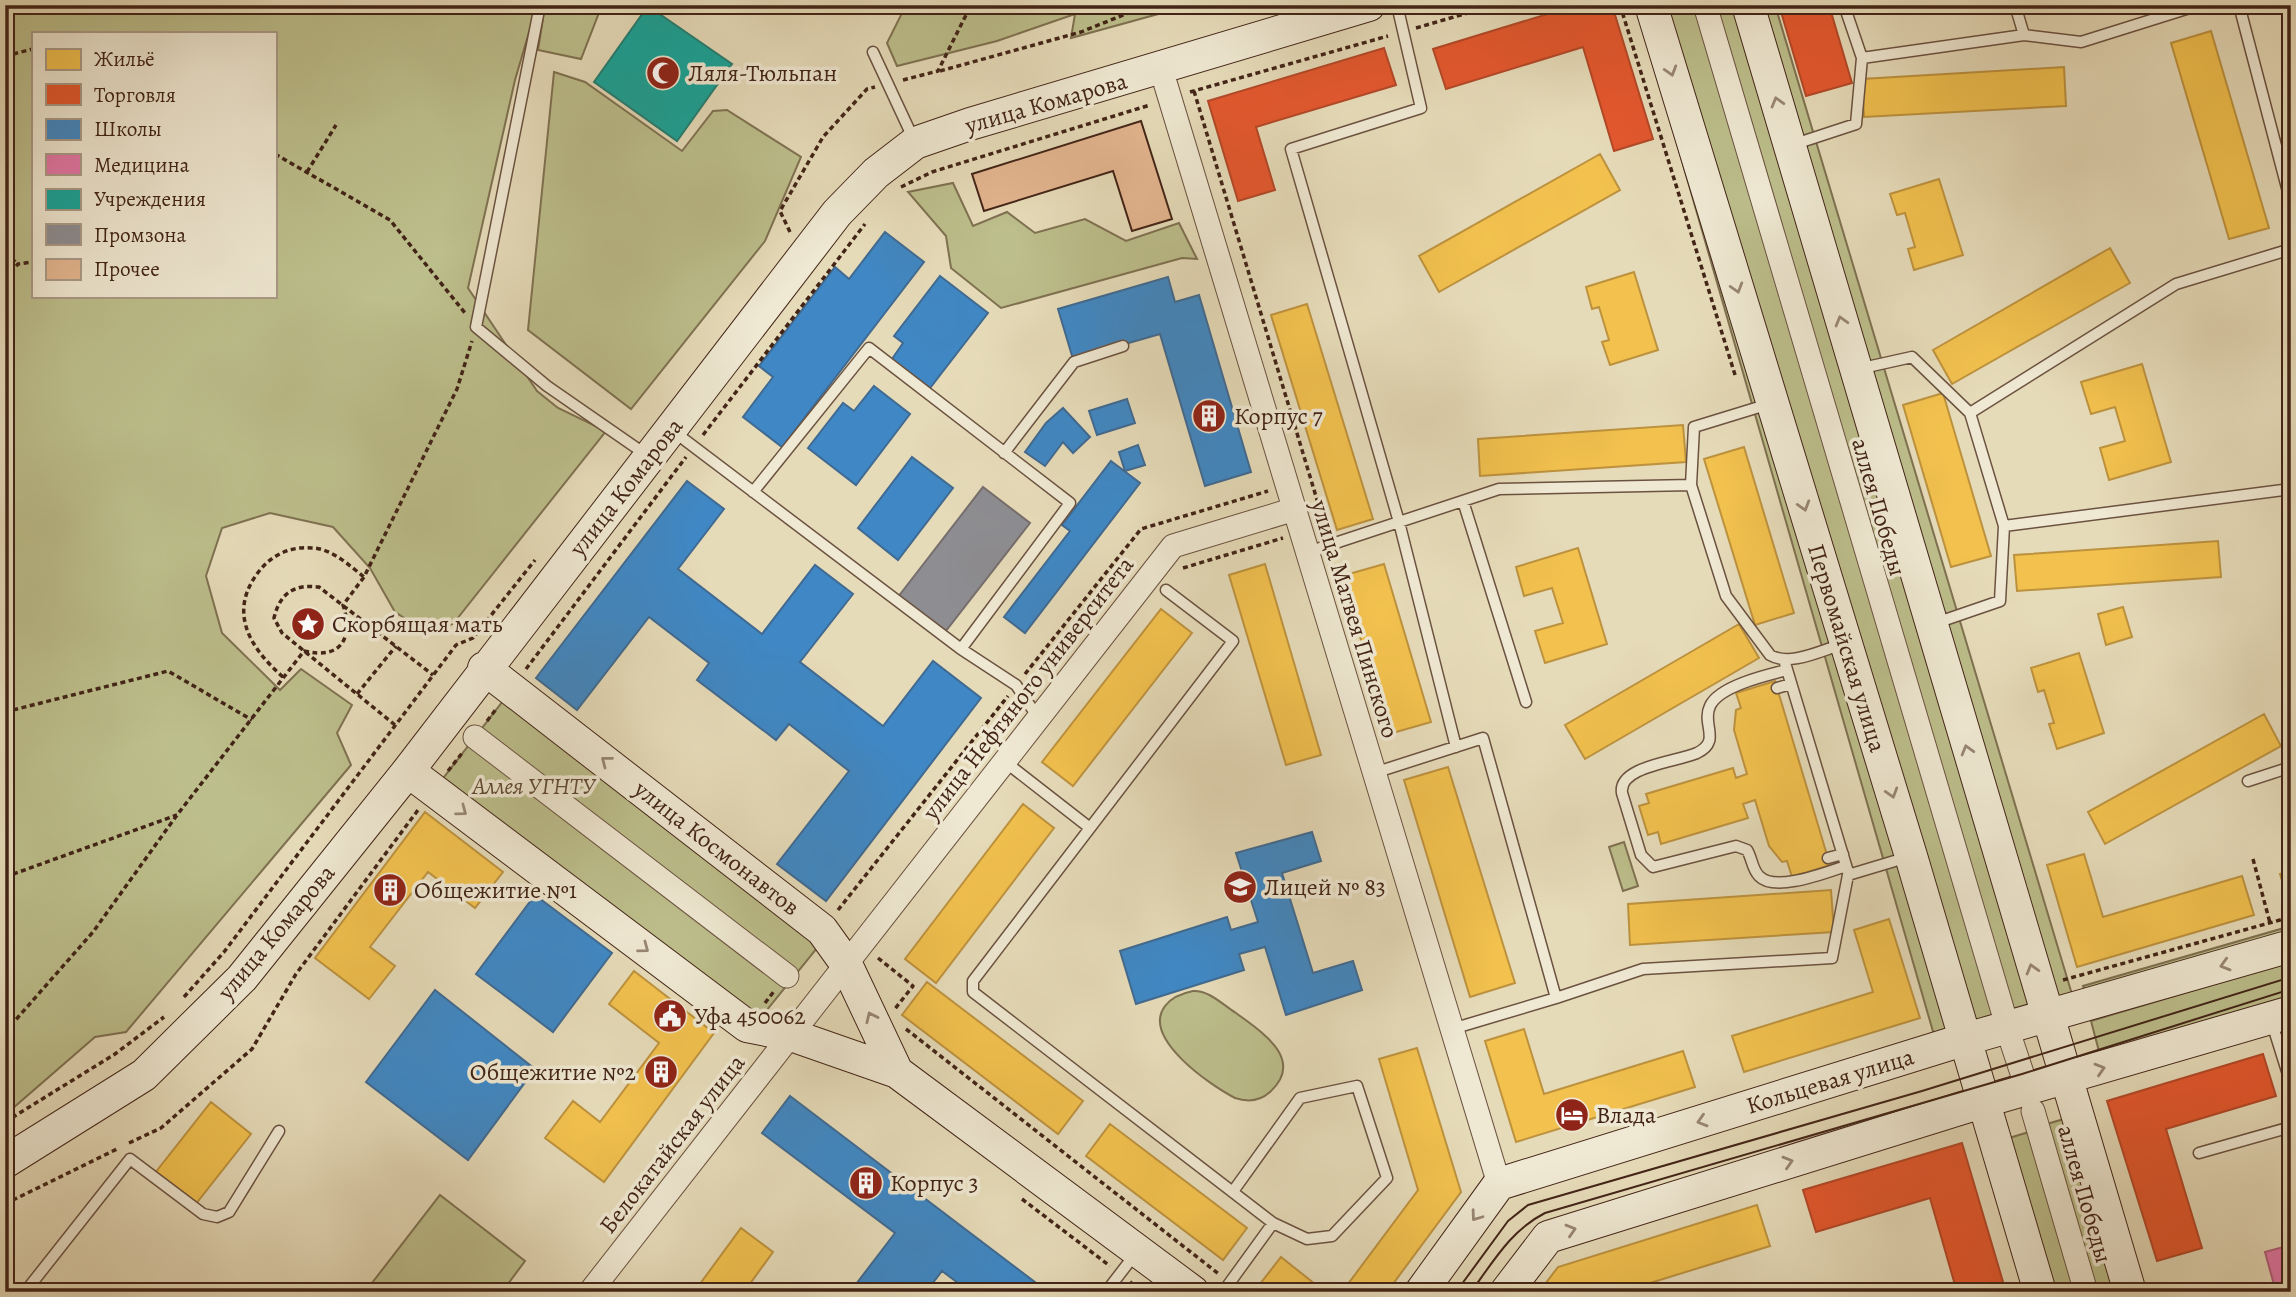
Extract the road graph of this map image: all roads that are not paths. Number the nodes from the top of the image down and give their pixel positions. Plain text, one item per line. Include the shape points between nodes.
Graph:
1 (540, 5) edge
2 (1369, 5) edge
3 (1396, 5) edge
4 (1651, 5) edge
5 (1705, 5) edge
6 (1748, 5) edge
7 (1844, 5) edge
8 (2015, 5) edge
9 (2199, 5) edge
10 (2239, 5) edge
11 (2024, 35) junction
12 (873, 52) dead end
13 (1862, 58) junction
14 (1166, 84) junction
15 (915, 143) junction
16 (1789, 146) junction
17 (2291, 203) edge
18 (2291, 249) edge
19 (1123, 346) dead end
20 (1855, 370) junction
21 (1773, 403) junction
22 (1970, 413) junction
23 (682, 438) junction
24 (1004, 453) junction
25 (649, 457) junction
26 (1691, 485) junction
27 (2291, 489) edge
28 (754, 492) junction
29 (1463, 501) junction
30 (1294, 509) junction
31 (1399, 522) junction
32 (2004, 526) junction
33 (1305, 542) junction
34 (1166, 590) road end
35 (1930, 625) junction
36 (1846, 643) junction
37 (961, 649) junction
38 (1785, 665) junction
39 (484, 668) junction
40 (1791, 684) junction
41 (1777, 688) dead end
42 (1526, 702) dead end
43 (1037, 716) junction
44 (475, 737) dead end
45 (1456, 747) junction
46 (1004, 761) junction
47 (2291, 767) edge
48 (408, 771) junction
49 (1374, 773) junction
50 (2248, 781) dead end
51 (1090, 828) junction
52 (1843, 854) junction
53 (1912, 856) junction
54 (1828, 858) dead end
55 (1847, 871) junction
56 (2291, 946) edge
57 (845, 962) junction
58 (787, 976) dead end
59 (1556, 998) junction
60 (2281, 1015) edge
61 (2046, 1017) junction
62 (1452, 1029) junction
63 (791, 1035) junction
64 (1966, 1039) junction
65 (897, 1072) junction
66 (2067, 1079) junction
67 (2025, 1082) dead end
68 (2291, 1084) edge
69 (1984, 1101) junction
70 (2033, 1111) dead end
71 (2291, 1126) edge
72 (279, 1131) dead end
73 (2199, 1153) dead end
74 (5, 1162) edge
75 (1499, 1184) junction
76 (1234, 1190) junction
77 (1273, 1223) junction
78 (1138, 1250) junction
79 (25, 1292) edge
80 (590, 1292) edge
81 (1106, 1292) edge
82 (1193, 1292) edge
83 (1223, 1292) edge
84 (1421, 1292) edge
85 (1506, 1292) edge
86 (2040, 1292) edge
87 (2086, 1292) edge
88 (2130, 1292) edge

1 - 25 lane via 476,327 547,386
2 - 14 street, улица Комарова
3 - 31 lane via 1421,108 1291,149
4 -> 21 street, Первомайская улица
5 - 67 street, аллея Победы
16 -> 6 street
7 - 13 lane
8 - 11 lane
9 - 11 lane via 2081,43
10 - 17 lane
11 - 13 lane
12 - 15 lane
13 - 16 lane via 1856,124
14 - 15 street, улица Комарова
14 - 30 street, улица Матвея Пинского
15 - 23 street, улица Комарова via 876,173 837,214
20 -> 16 street
18 - 22 lane via 2176,284
19 - 24 lane via 1074,362
20 - 22 lane via 1912,357
20 - 35 street
21 - 26 lane via 1694,427
21 -> 36 street, Первомайская улица
22 - 32 lane
23 - 25 street, улица Комарова
23 - 28 lane
24 - 28 lane via 869,348
24 - 37 lane via 1070,503
25 - 39 street, улица Комарова
26 - 29 lane via 1499,489
26 - 38 lane via 1726,596 1766,651
27 - 32 lane
28 - 37 lane
29 - 31 lane
29 - 42 lane
30 - 33 street, улица Матвея Пинского
30 - 43 street, улица Нефтяного университета via 1173,546
31 - 33 lane via 1330,545
31 - 45 lane
32 - 35 lane via 2000,601
33 - 49 street, улица Матвея Пинского
34 - 51 lane via 1233,641
61 -> 35 street
36 - 38 lane
36 -> 53 street, Первомайская улица
37 - 43 lane via 1016,685
38 - 40 lane
38 - 55 lane via 1713,701 1708,713 1712,731 1706,747 1629,774 1622,793 1642,855 1653,867 1736,846 1747,850 1757,875 1771,882
39 - 48 street, улица Комарова
57 -> 39 street, улица Космонавтов via 822,930
40 - 41 lane
40 - 52 lane
43 - 46 street, улица Нефтяного университета
44 - 58 street
45 - 49 lane
45 - 59 lane via 1483,738
46 - 51 lane
46 - 57 street, улица Нефтяного университета
47 - 50 lane
48 -> 63 street, улица Космонавтов via 747,1026
48 - 74 street, улица Комарова via 242,978 144,1075
49 - 62 street, улица Матвея Пинского
51 - 76 lane via 973,981 973,992
52 - 54 lane
52 - 55 lane
53 - 55 lane
53 - 64 street, Первомайская улица
55 - 59 lane via 1832,958 1643,969
56 -> 61 street, Кольцевая улица
57 - 63 street, Белокатайская улица
65 -> 57 street, улица Космонавтов
59 - 62 lane
66 -> 60 street
60 - 68 lane
61 - 64 street, Кольцевая улица
61 - 66 street
62 - 75 street, улица Матвея Пинского
63 - 65 street, улица Космонавтов
63 - 80 street, Белокатайская улица
64 - 69 street, Первомайская улица
64 -> 75 street, Кольцевая улица
65 - 78 street, улица Космонавтов
66 - 69 street
66 - 88 street
85 -> 69 street via 1548,1237
69 - 86 street, Первомайская улица
70 - 87 street, аллея Победы
71 - 73 lane
72 - 79 lane via 229,1212 217,1217 203,1214 130,1159
75 -> 84 street
76 - 77 lane
76 - 77 lane via 1300,1098 1357,1086 1387,1178 1332,1236 1307,1239
77 - 83 lane
78 - 81 lane
78 - 82 street, улица Космонавтов

